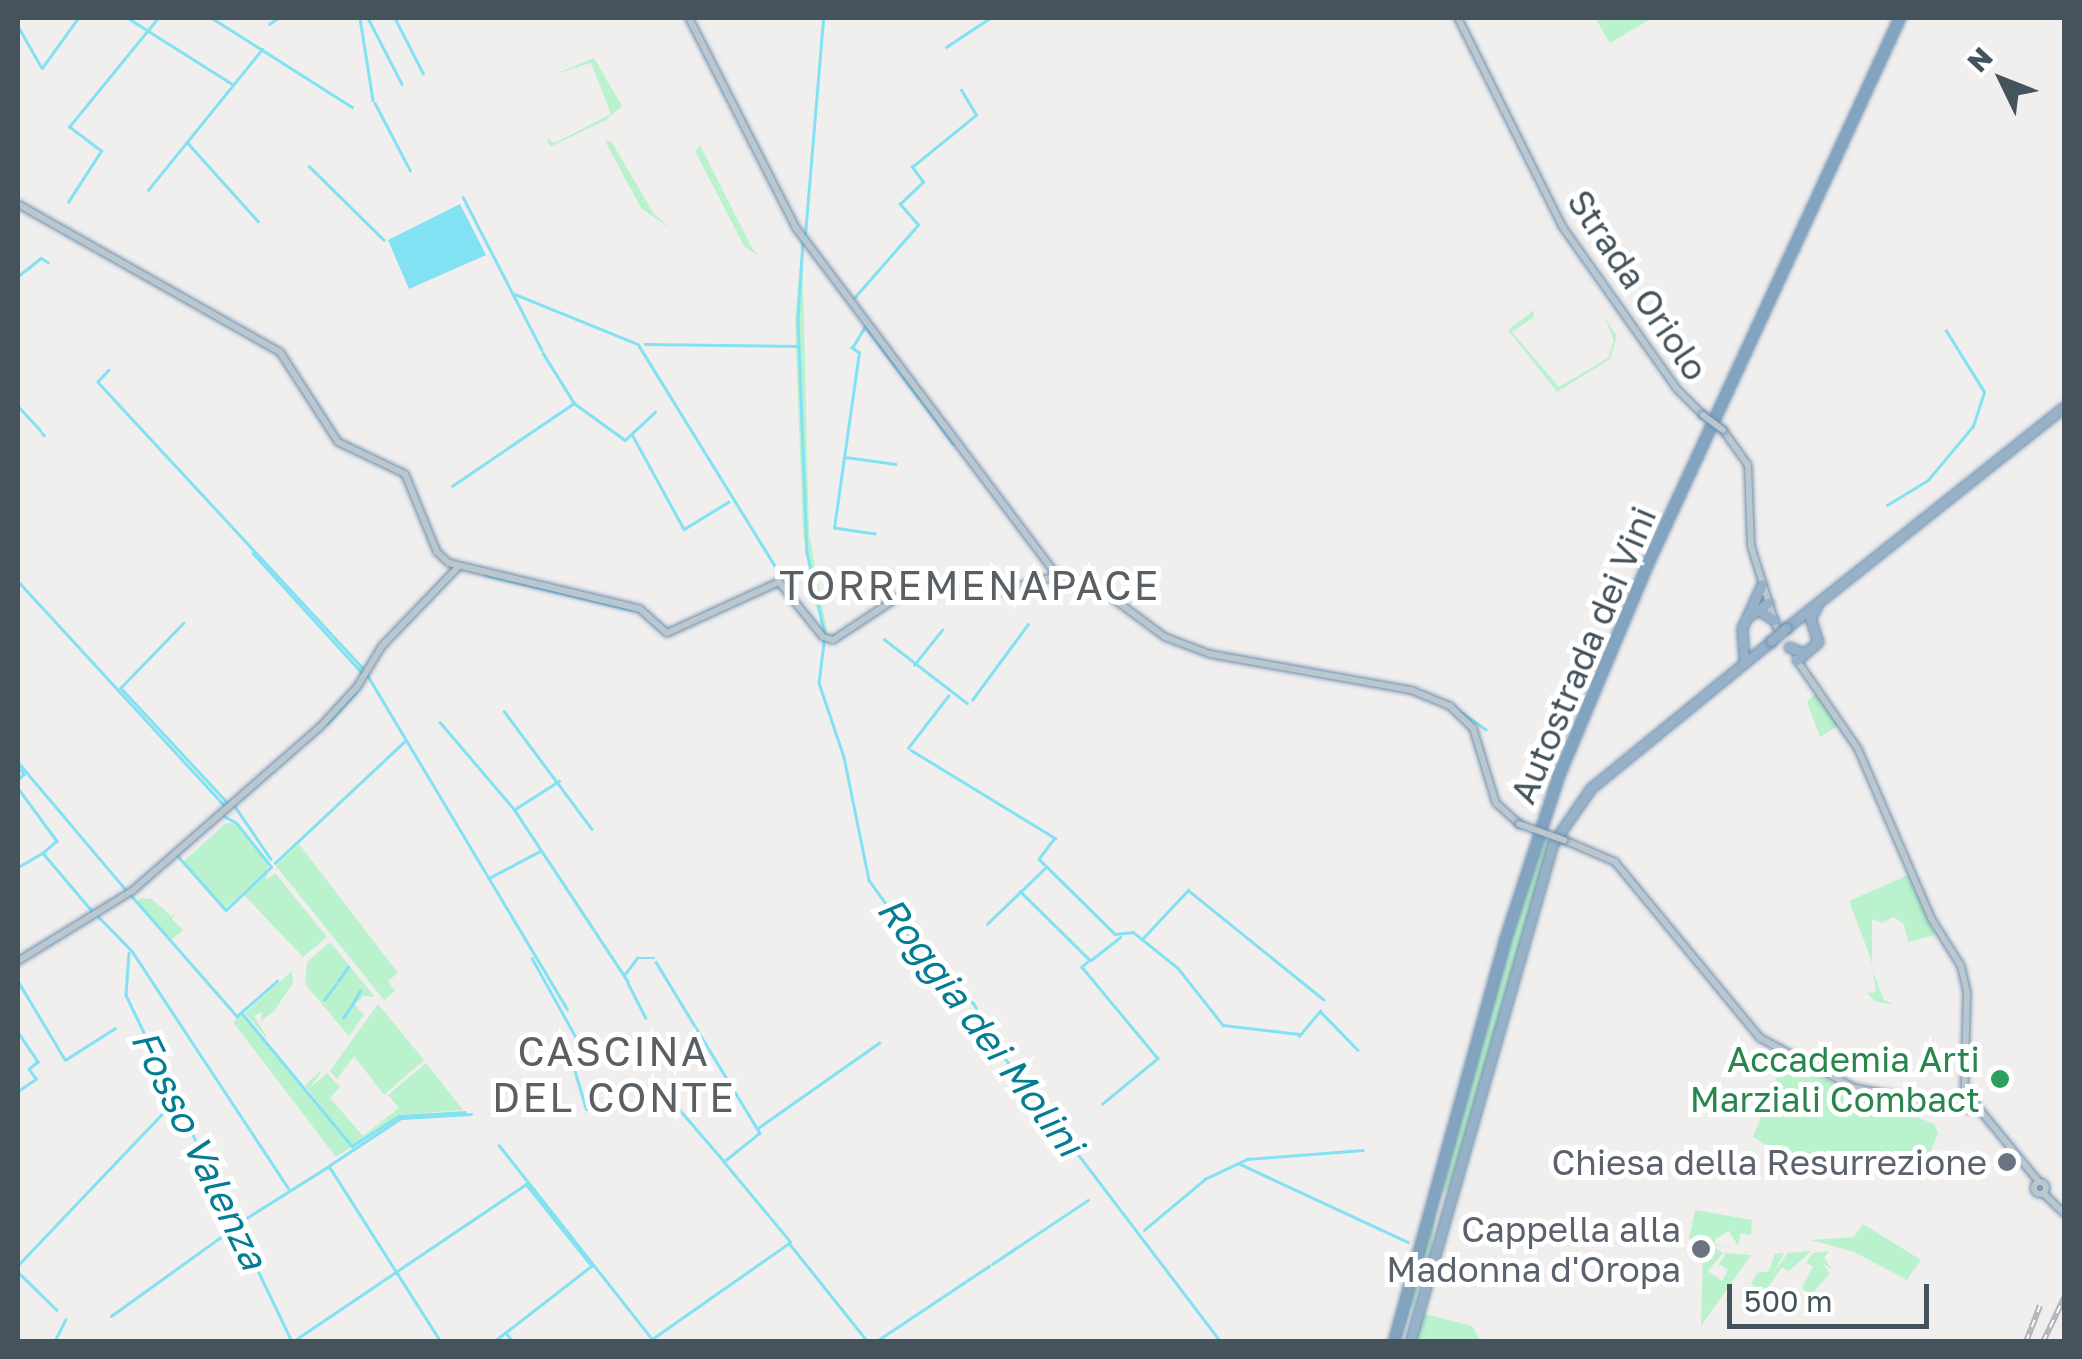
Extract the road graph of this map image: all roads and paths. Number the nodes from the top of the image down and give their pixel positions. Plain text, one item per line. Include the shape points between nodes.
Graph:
1 (689, 18) edge
2 (1458, 18) edge
3 (1898, 18) edge
4 (18, 204) edge
5 (2064, 408) edge
6 (459, 566) junction
7 (1057, 576) junction
8 (1762, 584) junction
9 (1819, 601) junction
10 (1768, 603) junction
11 (1757, 607) junction
12 (1813, 626) junction
13 (1785, 630) junction
14 (1771, 641) junction
15 (1745, 643) junction
16 (1805, 660) junction
17 (1740, 666) junction
18 (18, 961) edge
19 (1966, 1105) junction
20 (2064, 1213) edge
21 (1392, 1342) edge
22 (1410, 1342) edge

1 - 7 street via 804,240
2 - 8 street, Strada Oriolo, bridge via 1562,226 1677,389 1723,430 1750,474 1750,538
3 - 21 highway, Autostrada dei Vini via 1567,743 1501,939
4 - 6 street via 96,254 280,352 338,442 405,474 438,554
5 - 9 highway
6 - 7 street via 640,609 668,633 779,582 826,638 842,639 907,591 996,592
6 - 18 street via 382,646 339,710 128,894
7 - 19 street, bridge via 1107,594 1165,637 1210,654 1403,688 1450,706 1474,728 1491,794 1520,824 1615,862 1760,1038 1856,1088
8 - 10 street
8 - 11 highway
9 - 12 highway via 1810,616
9 - 13 highway
10 - 11 highway
10 - 13 street
11 - 13 highway
11 - 15 highway via 1741,630
12 - 13 highway
12 - 16 highway via 1819,635
13 - 14 highway, bridge
13 - 16 highway
14 - 15 highway
14 - 17 highway
15 - 17 highway
16 - 19 street via 1864,761 1964,976
17 - 22 highway via 1591,788 1541,872
19 - 20 street via 1989,1121

